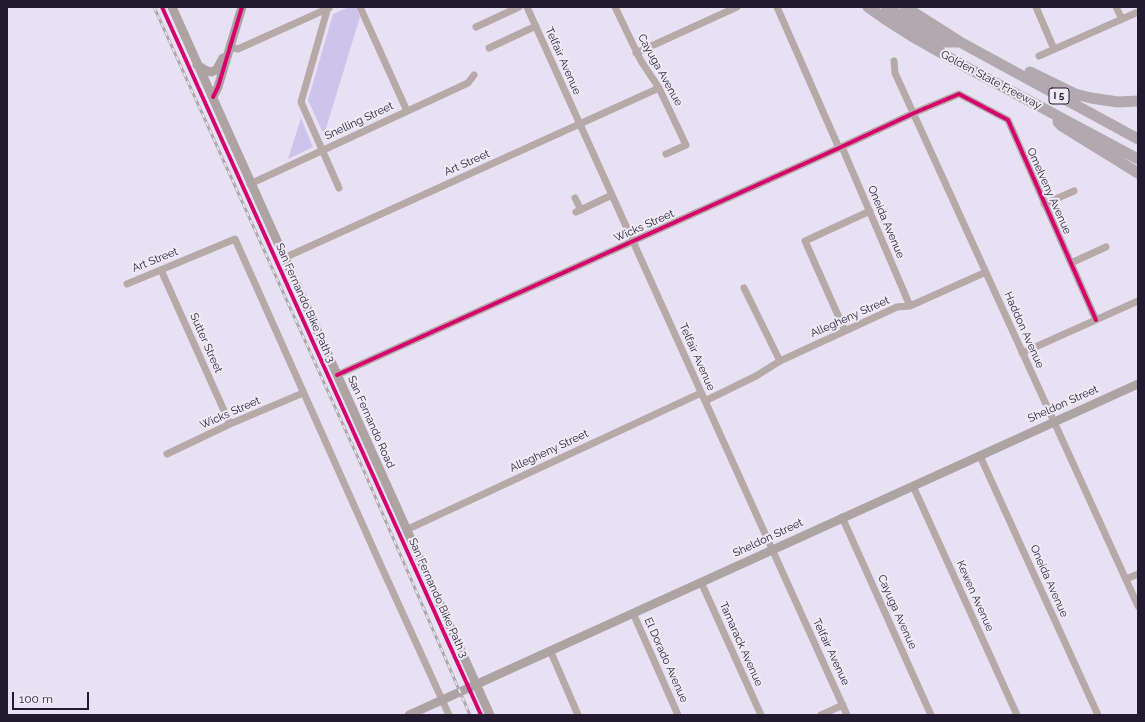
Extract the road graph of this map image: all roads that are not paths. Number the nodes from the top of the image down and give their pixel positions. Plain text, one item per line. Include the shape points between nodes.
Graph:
1 (172, 7) edge
2 (242, 7) edge
3 (360, 7) edge
4 (519, 7) edge
5 (527, 7) edge
6 (615, 7) edge
7 (737, 7) edge
8 (777, 7) edge
9 (868, 7) edge
10 (880, 7) edge
11 (886, 7) edge
12 (905, 7) edge
13 (1036, 7) edge
14 (1116, 7) edge
15 (329, 8) edge
16 (1138, 12) edge
17 (1122, 19) junction
18 (536, 26) junction
19 (476, 27) dead end
20 (960, 42) junction
21 (230, 47) junction
22 (492, 49) dead end
23 (1054, 49) junction
24 (980, 52) junction
25 (636, 53) junction
26 (1039, 56) dead end
27 (894, 61) dead end
28 (197, 64) junction
29 (966, 67) junction
30 (474, 76) dead end
31 (659, 88) junction
32 (959, 94) joint
33 (212, 97) junction
34 (1138, 101) edge
35 (407, 111) junction
36 (1049, 111) junction
37 (914, 113) junction
38 (580, 124) junction
39 (1138, 139) edge
40 (840, 147) junction
41 (322, 150) junction
42 (666, 154) dead end
43 (1138, 159) edge
44 (1138, 173) edge
45 (250, 184) junction
46 (338, 188) dead end
47 (1074, 191) dead end
48 (612, 195) junction
49 (575, 198) dead end
50 (1044, 204) junction
51 (870, 211) junction
52 (633, 240) junction
53 (1106, 246) dead end
54 (284, 258) junction
55 (1071, 263) junction
56 (162, 270) junction
57 (986, 272) junction
58 (127, 284) dead end
59 (744, 288) dead end
60 (1138, 302) edge
61 (910, 306) junction
62 (1096, 320) junction
63 (845, 331) junction
64 (1022, 353) junction
65 (780, 361) junction
66 (337, 375) junction
67 (1138, 384) edge
68 (303, 393) junction
69 (701, 393) junction
70 (705, 401) junction
71 (1053, 422) junction
72 (230, 424) junction
73 (167, 454) dead end
74 (980, 456) junction
75 (913, 486) junction
76 (842, 517) junction
77 (406, 530) junction
78 (772, 550) junction
79 (1138, 574) edge
80 (1126, 579) junction
81 (701, 582) junction
82 (1138, 606) edge
83 (633, 613) junction
84 (550, 650) junction
85 (476, 684) junction
86 (442, 700) junction
87 (843, 705) junction
88 (409, 715) edge
89 (449, 715) edge
90 (490, 715) edge
91 (578, 715) edge
92 (678, 715) edge
93 (761, 715) edge
94 (821, 715) edge
95 (847, 715) edge
96 (931, 715) edge
97 (1017, 715) edge
98 (1098, 715) edge

1 - 28 main road, San Fernando Road
2 - 21 main road
3 - 35 street
4 - 19 street
5 - 18 street, Telfair Avenue
6 - 25 street, Cayuga Avenue
7 - 25 street
8 - 40 street, Oneida Avenue
9 - 29 highway, Golden State Freeway / I 5 via 903,31
10 - 29 highway via 956,55
11 - 20 highway via 942,42
12 - 20 highway, Golden State Freeway / I 5
13 - 23 street
14 - 17 street
15 - 21 street via 238,49
15 - 41 street via 301,100
16 - 17 street
17 - 23 street
18 - 22 street
18 - 38 street, Telfair Avenue
20 - 24 highway, Golden State Freeway / I 5
21 - 28 main road via 214,71 207,71
21 - 33 main road via 218,87
23 - 26 street
24 - 34 highway via 995,55 1075,94 1103,101
24 - 39 highway, Golden State Freeway / I 5
25 - 31 street, Cayuga Avenue
27 - 37 street, Haddon Avenue via 895,73
28 - 33 main road, San Fernando Road
29 - 36 highway, Golden State Freeway / I 5
30 - 35 street, Snelling Street via 468,83
31 - 38 street, Art Street
31 - 42 street, Cayuga Avenue via 686,145
32 - 37 street, Wicks Street
32 - 50 street, Omelveny Avenue via 1008,120
33 - 45 main road, San Fernando Road
35 - 41 street, Snelling Street
36 - 43 highway, Golden State Freeway / I 5
36 - 44 highway via 1062,126
37 - 40 street, Wicks Street
37 - 57 street, Haddon Avenue
38 - 48 street, Telfair Avenue
38 - 54 street, Art Street
40 - 51 street, Oneida Avenue
40 - 52 street, Wicks Street
41 - 45 street, Snelling Street
41 - 46 street
45 - 54 main road, San Fernando Road
47 - 50 street
48 - 49 street via 579,211
48 - 52 street, Telfair Avenue
50 - 55 street, Omelveny Avenue
51 - 61 street, Oneida Avenue
51 - 63 street via 805,241
52 - 66 street, Wicks Street
52 - 69 street, Telfair Avenue
53 - 55 street
54 - 66 main road, San Fernando Road
55 - 62 street, Omelveny Avenue
56 - 58 street, Art Street
56 - 68 street, Art Street via 235,239
56 - 72 street, Sutter Street
57 - 61 street, Allegheny Street
57 - 64 street, Haddon Avenue
59 - 65 street
60 - 62 street
61 - 63 street, Allegheny Street via 897,308
62 - 64 street
63 - 65 street, Allegheny Street
64 - 71 street, Haddon Avenue
65 - 70 street, Allegheny Street
66 - 77 main road, San Fernando Road
67 - 71 main road, Sheldon Street
68 - 72 street, Wicks Street
68 - 86 street
69 - 70 street, Telfair Avenue
69 - 77 street, Allegheny Street
70 - 78 street, Telfair Avenue
71 - 74 main road, Sheldon Street
71 - 80 street, Haddon Avenue
72 - 73 street, Wicks Street
74 - 75 main road, Sheldon Street
74 - 98 street, Oneida Avenue
75 - 76 main road, Sheldon Street
75 - 97 street, Kewen Avenue
76 - 78 main road, Sheldon Street
76 - 96 street, Cayuga Avenue
77 - 85 main road, San Fernando Road
78 - 81 main road, Sheldon Street
78 - 87 street, Telfair Avenue
79 - 80 street
80 - 82 street, Haddon Avenue
81 - 83 main road, Sheldon Street
81 - 93 street, Tamarack Avenue
83 - 84 main road, Sheldon Street
83 - 92 street, El Dorado Avenue
84 - 85 main road, Sheldon Street
84 - 91 street
85 - 86 main road, Sheldon Street
85 - 90 main road, San Fernando Road
86 - 88 main road, Sheldon Street
86 - 89 street
87 - 94 street
87 - 95 street, Telfair Avenue

